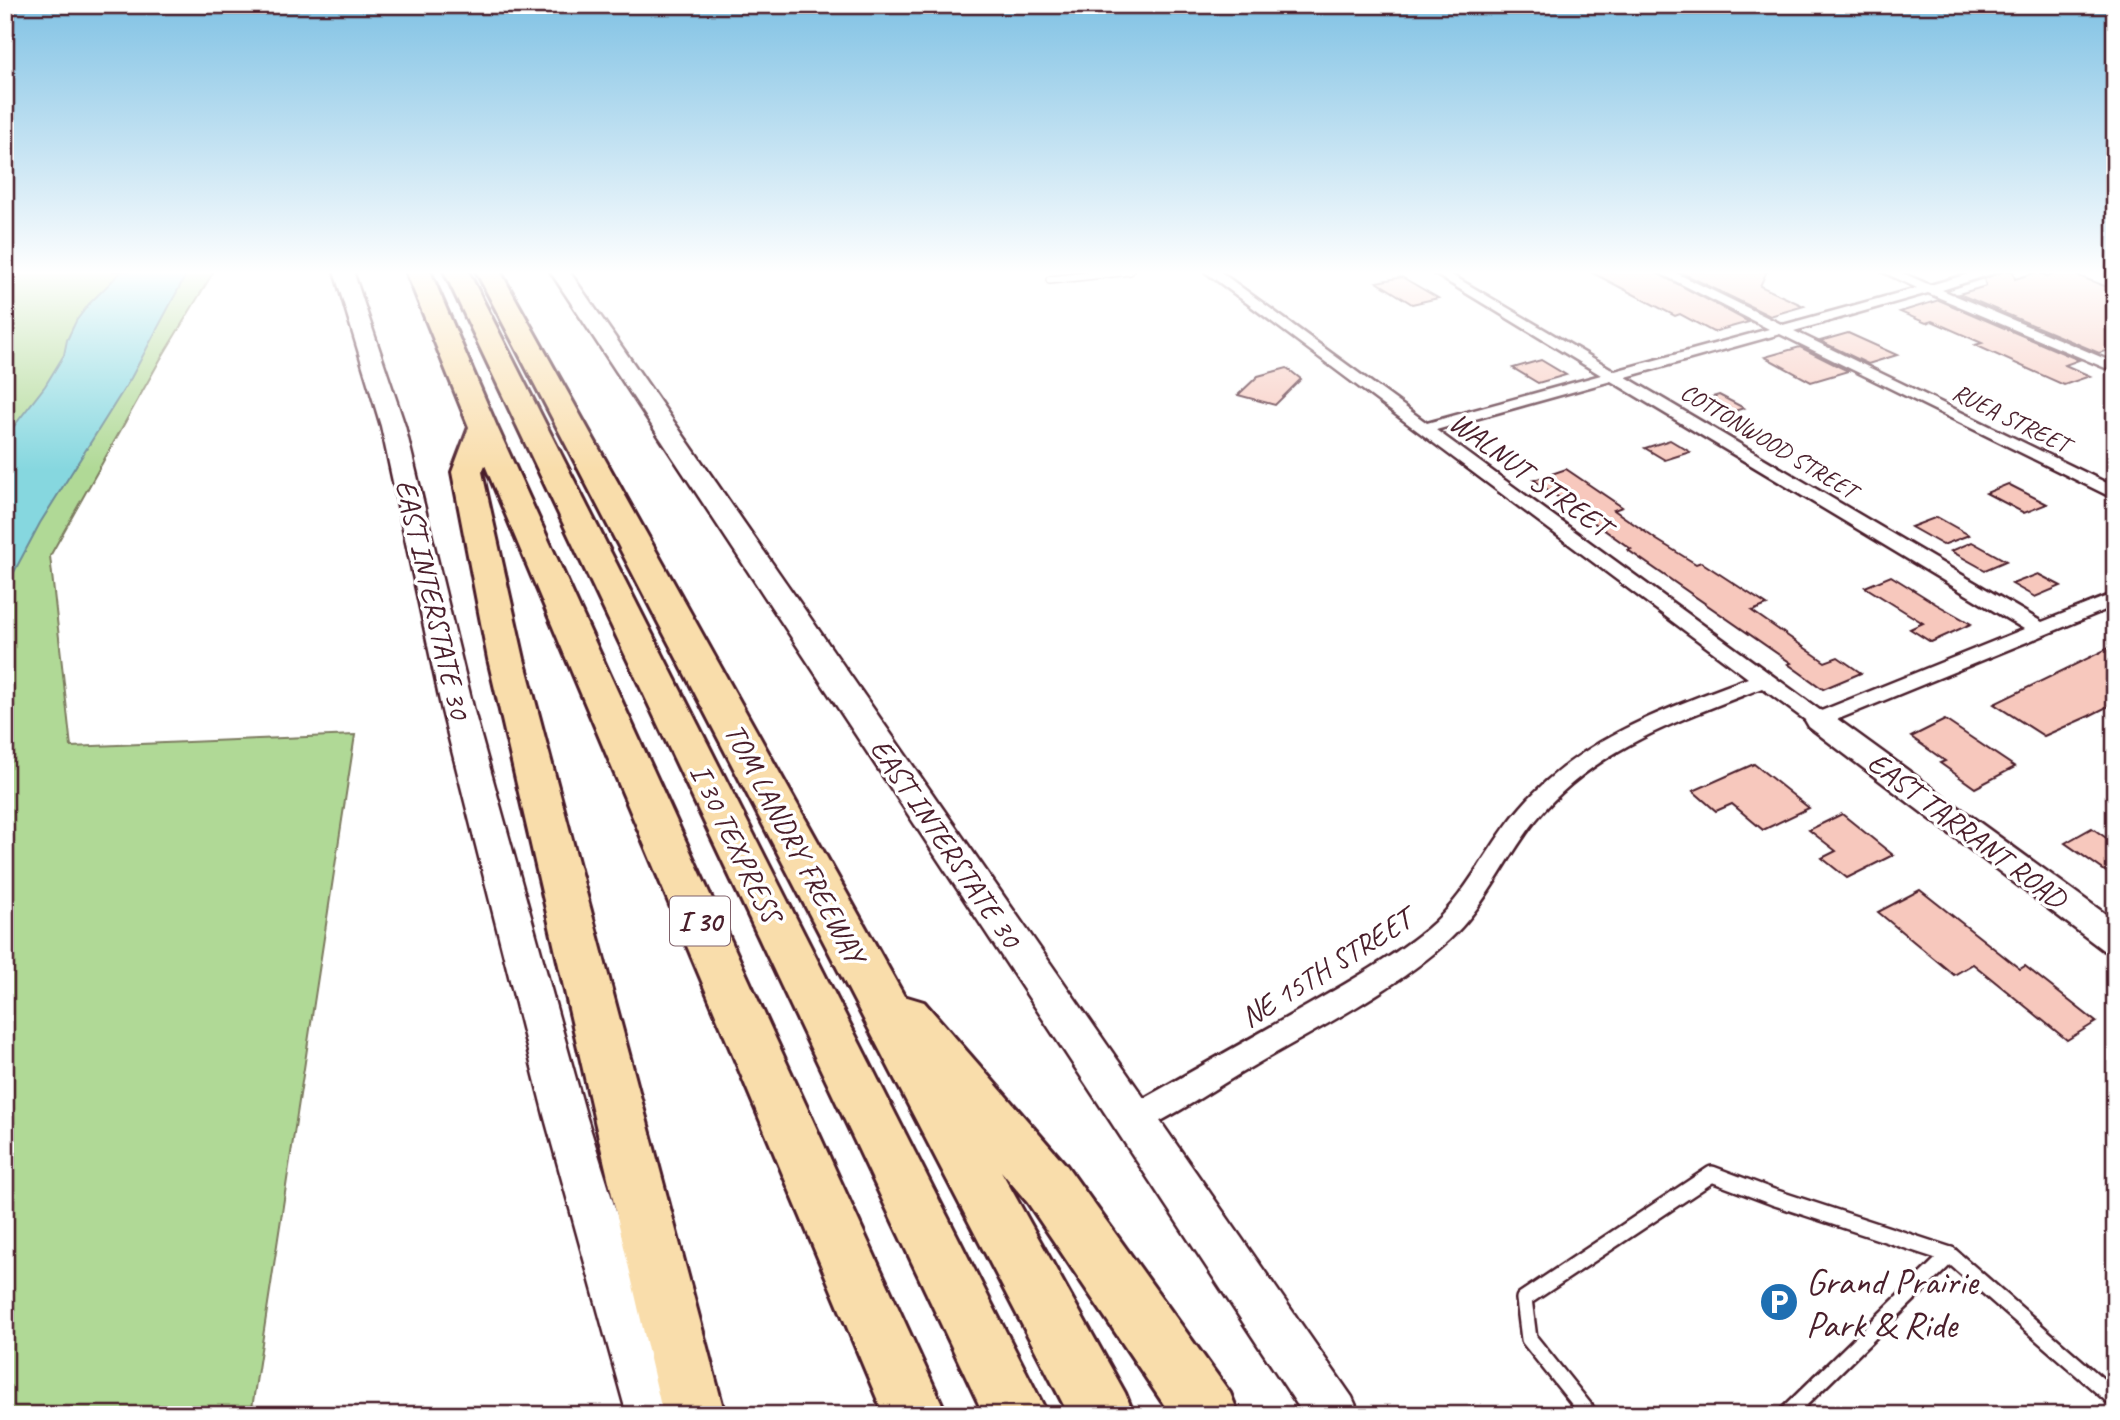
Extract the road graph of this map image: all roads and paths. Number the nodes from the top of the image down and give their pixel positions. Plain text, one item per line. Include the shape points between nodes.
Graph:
1 (364, 337) edge
2 (446, 337) edge
3 (488, 337) edge
4 (524, 337) edge
5 (604, 337) edge
6 (1299, 337) edge
7 (1547, 337) edge
8 (1754, 337) edge
9 (1795, 337) edge
10 (2043, 337) edge
11 (2115, 368) edge
12 (1614, 377) junction
13 (483, 427) junction
14 (1423, 429) junction
15 (2115, 495) edge
16 (2115, 599) edge
17 (2041, 630) junction
18 (1764, 680) junction
19 (1819, 720) junction
20 (2115, 940) edge
21 (856, 957) junction
22 (1133, 1120) junction
23 (1950, 1255) junction
24 (2115, 1399) edge
25 (653, 1415) edge
26 (694, 1415) edge
27 (916, 1415) edge
28 (1017, 1415) edge
29 (1103, 1415) edge
30 (1208, 1415) edge
31 (1334, 1415) edge
32 (1590, 1415) edge
33 (1786, 1415) edge

1 - 25 main road, EAST INTERSTATE 30 via 393,426 472,765 565,1115
2 - 13 highway, I 30
3 - 28 highway, I 30 TEXPRESS
4 - 21 highway, TOM LANDRY FREEWAY
5 - 22 main road, EAST INTERSTATE 30
6 - 14 street, WALNUT STREET
7 - 12 street, COTTONWOOD STREET
8 - 12 street
9 - 15 street, RUEA STREET
10 - 11 street
12 - 14 street
12 - 17 street, COTTONWOOD STREET
13 - 26 highway via 467,472 506,659
13 - 27 highway, I 30
14 - 18 street, WALNUT STREET
16 - 17 street
17 - 19 street
18 - 19 street, WALNUT STREET
18 - 22 street, NE 15TH STREET via 1642,727 1595,752 1557,782 1527,815 1482,887 1441,932 1370,984
19 - 20 street, EAST TARRANT ROAD
21 - 29 highway, TOM LANDRY FREEWAY
21 - 30 highway via 1047,1184
22 - 31 main road, EAST INTERSTATE 30
23 - 24 lane
23 - 32 lane via 1712,1174 1524,1299 1529,1339
23 - 33 lane

